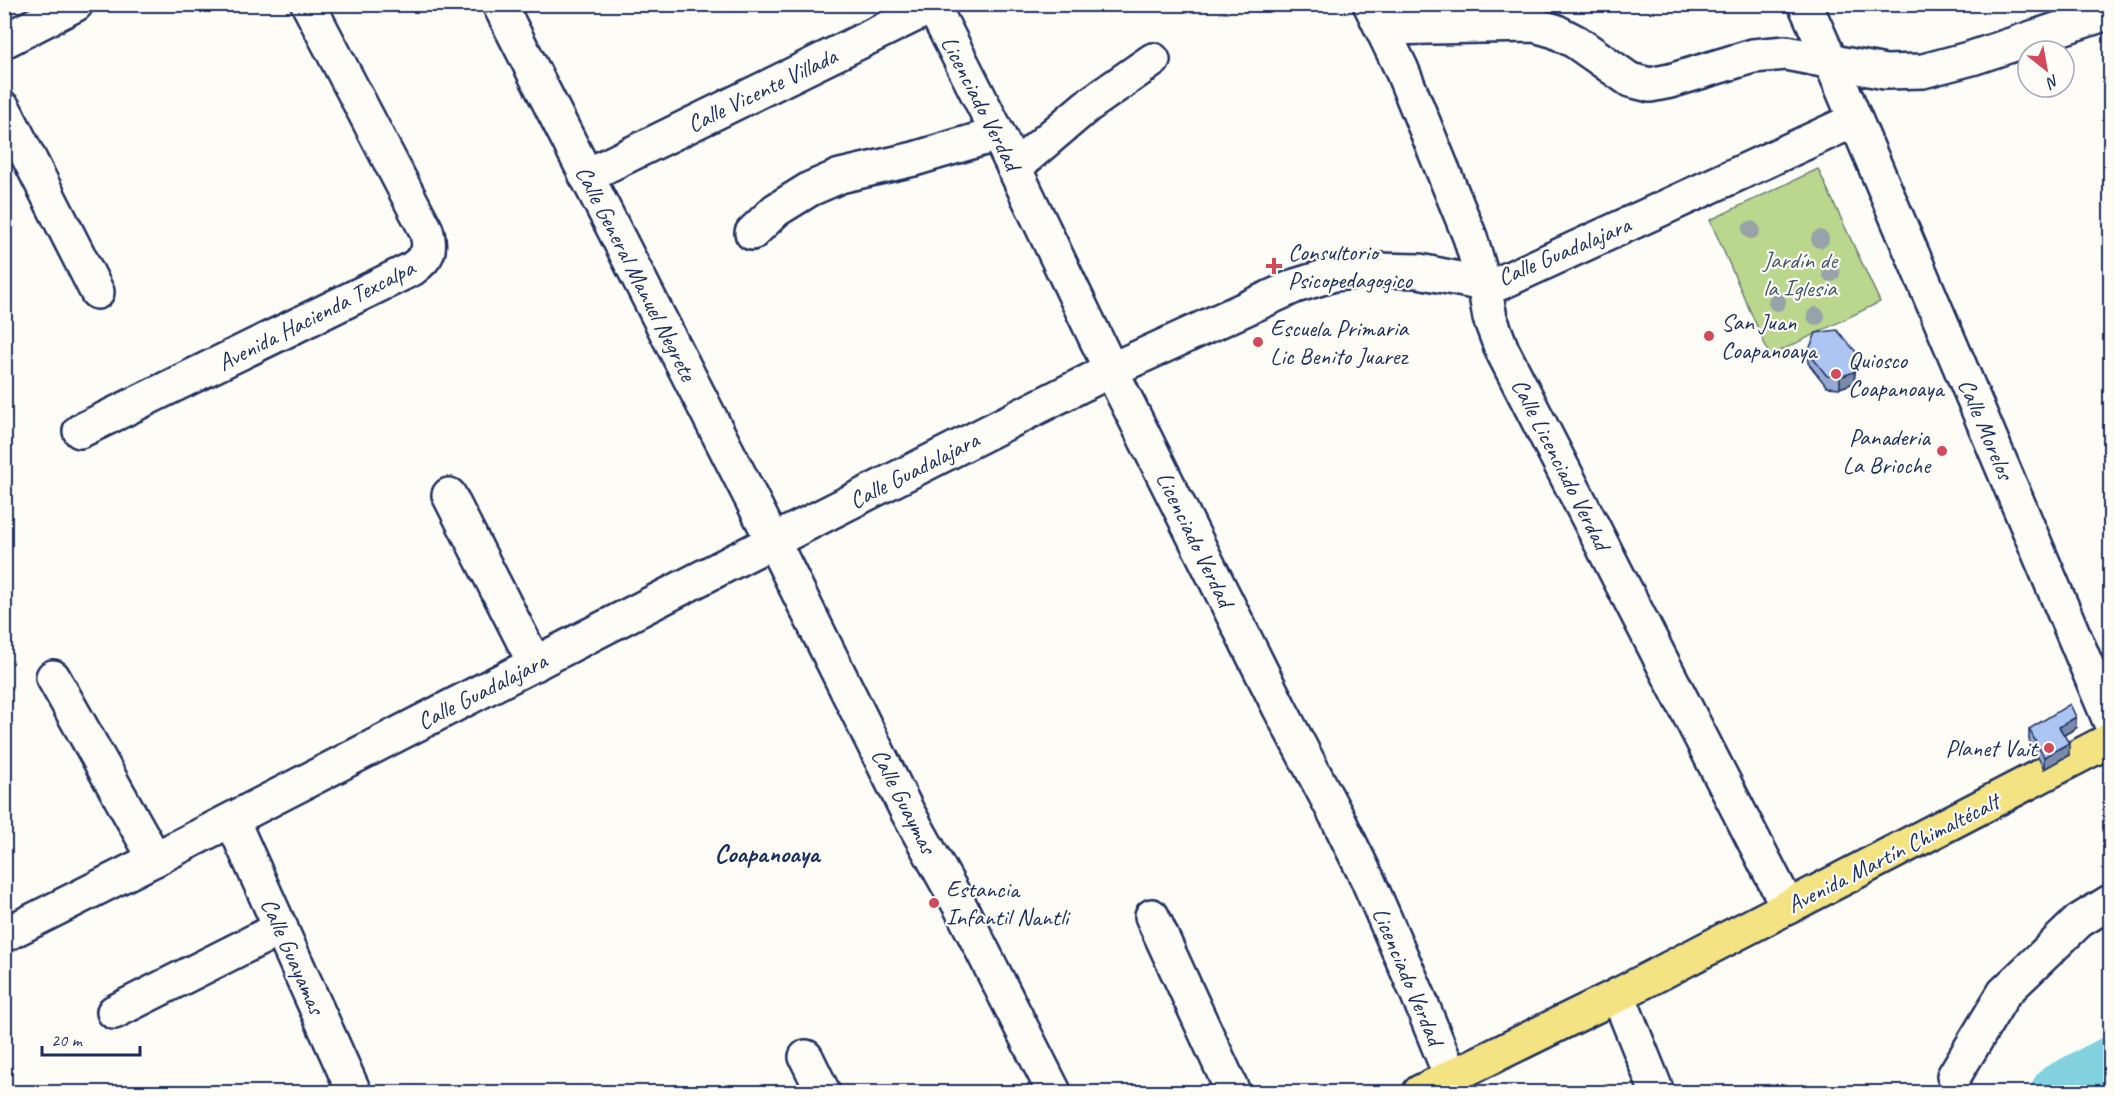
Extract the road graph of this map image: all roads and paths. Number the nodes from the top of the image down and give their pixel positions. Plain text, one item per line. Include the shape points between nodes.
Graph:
1 (76, 4) edge
2 (308, 4) edge
3 (498, 4) edge
4 (1805, 4) edge
5 (934, 5) edge
6 (2110, 12) edge
7 (1376, 16) edge
8 (4, 41) edge
9 (1154, 60) dead end
10 (1832, 62) junction
11 (4, 109) edge
12 (1855, 120) junction
13 (998, 134) junction
14 (1014, 168) junction
15 (586, 176) junction
16 (752, 233) dead end
17 (1484, 284) junction
18 (97, 292) dead end
19 (1112, 370) junction
20 (80, 431) dead end
21 (449, 495) dead end
22 (773, 541) junction
23 (535, 664) junction
24 (53, 677) dead end
25 (2110, 721) edge
26 (2110, 740) edge
27 (232, 819) junction
28 (155, 859) junction
29 (2110, 902) edge
30 (1788, 907) junction
31 (1152, 916) dead end
32 (280, 928) junction
33 (4, 935) edge
34 (1618, 994) junction
35 (114, 1012) dead end
36 (806, 1057) dead end
37 (1954, 1076) dead end
38 (1451, 1077) junction
39 (354, 1092) edge
40 (823, 1092) edge
41 (1054, 1092) edge
42 (1233, 1092) edge
43 (1420, 1092) edge
44 (1657, 1092) edge

1 - 8 street
2 - 20 street, Avenida Hacienda Texcalpa via 426,230 430,244 426,259
3 - 15 street, Calle General Manuel Negrete
4 - 10 street, Calle Morelos
5 - 13 street, Licenciado Verdad
5 - 15 street, Calle Vicente Villada
6 - 10 street via 1972,58 1923,70 1885,72
7 - 10 street via 1533,26 1555,31 1630,80 1650,85 1753,56 1786,53
7 - 17 street, Calle Licenciado Verdad via 1470,237
9 - 14 street via 1087,106
10 - 12 street, Calle Morelos
11 - 18 street
12 - 17 street, Calle Guadalajara via 1517,276
12 - 25 street, Calle Morelos
13 - 14 street, Licenciado Verdad
13 - 16 street via 840,176 776,210
14 - 19 street, Licenciado Verdad
15 - 22 street, Calle General Manuel Negrete
17 - 19 street, Calle Guadalajara via 1419,271 1334,274 1295,286
17 - 30 street, Calle Licenciado Verdad via 1490,318 1502,350
19 - 22 street, Calle Guadalajara
19 - 38 street, Licenciado Verdad via 1367,878
21 - 23 street
22 - 23 street, Calle Guadalajara
22 - 41 street, Calle Guaymas via 907,811
23 - 27 street, Calle Guadalajara
24 - 28 street
26 - 30 main road, Avenida Martín Chimaltécalt
27 - 28 street, Calle Guadalajara
27 - 32 street, Calle Guayamas
28 - 33 street, Calle Guadalajara
29 - 37 street via 2079,921 2004,993
30 - 34 main road, Avenida Martín Chimaltécalt
31 - 42 street
32 - 35 street
32 - 39 street, Calle Guayamas
34 - 38 main road, Avenida Martín Chimaltécalt
34 - 44 street
36 - 40 street
38 - 43 main road, Avenida Martín Chimaltécalt

